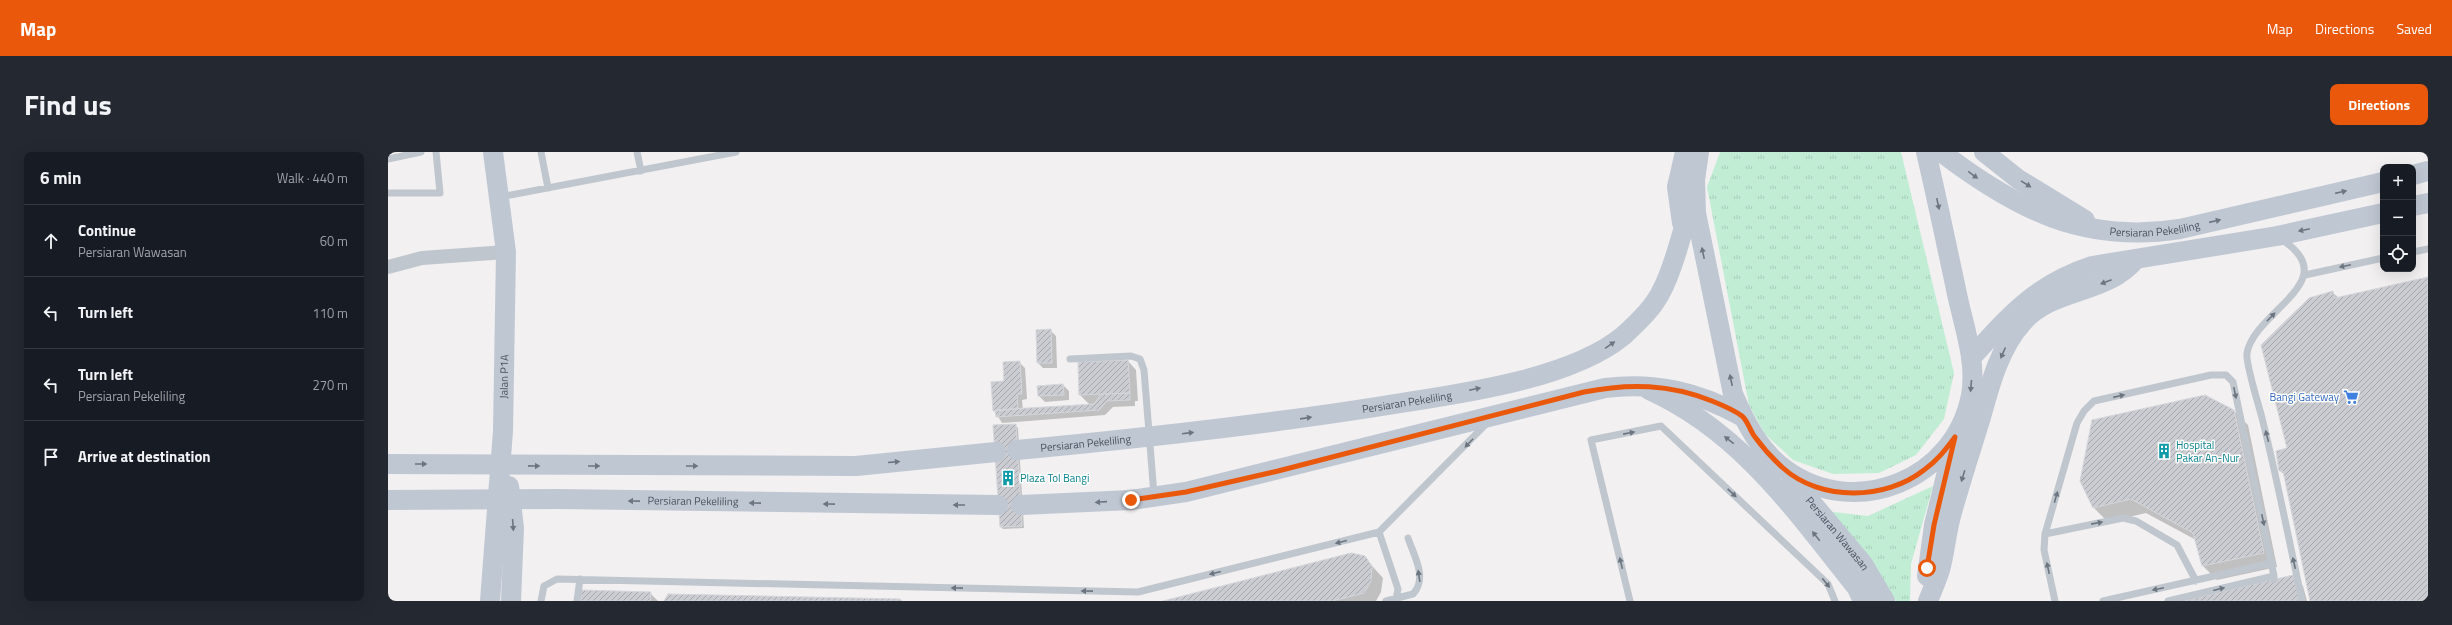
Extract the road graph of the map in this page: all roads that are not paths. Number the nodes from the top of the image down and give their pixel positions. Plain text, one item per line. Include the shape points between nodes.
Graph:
1 (421, 152) edge
2 (436, 152) edge
3 (493, 152) edge
4 (541, 152) edge
5 (637, 152) edge
6 (736, 152) edge
7 (1685, 152) edge
8 (1699, 152) edge
9 (1926, 152) edge
10 (1941, 152) edge
11 (1984, 152) edge
12 (388, 159) edge
13 (641, 171) junction
14 (2428, 172) edge
15 (2416, 174) edge
16 (2380, 183) edge
17 (548, 188) junction
18 (1695, 190) junction
19 (388, 193) edge
20 (499, 197) junction
21 (2428, 203) edge
22 (2416, 205) edge
23 (2380, 213) edge
24 (1683, 227) junction
25 (2098, 228) junction
26 (2277, 236) junction
27 (2428, 249) edge
28 (2416, 251) edge
29 (506, 252) junction
30 (2136, 259) junction
31 (2380, 259) edge
32 (388, 267) edge
33 (2305, 274) junction
34 (1971, 358) junction
35 (1070, 359) dead end
36 (1638, 385) junction
37 (1495, 414) junction
38 (1743, 417) junction
39 (503, 431) junction
40 (1955, 437) junction
41 (1149, 438) junction
42 (1017, 450) dead end
43 (996, 452) dead end
44 (388, 464) edge
45 (1784, 470) junction
46 (1154, 497) junction
47 (388, 500) edge
48 (1021, 504) dead end
49 (998, 505) dead end
50 (1379, 532) junction
51 (2045, 534) junction
52 (1408, 538) dead end
53 (2272, 563) junction
54 (580, 579) junction
55 (2196, 581) junction
56 (1396, 598) junction
57 (490, 601) edge
58 (511, 601) edge
59 (541, 601) edge
60 (577, 601) edge
61 (1386, 601) edge
62 (1630, 601) edge
63 (1835, 601) edge
64 (1863, 601) edge
65 (1885, 601) edge
66 (1928, 601) edge
67 (2055, 601) edge
68 (2103, 601) edge
69 (2168, 601) edge
70 (2302, 601) edge

1 - 12 lane
2 - 19 lane via 440,193
3 - 20 main road, Jalan P1A
4 - 17 lane
5 - 13 lane
6 - 13 lane
7 - 24 main road via 1677,187
8 - 18 main road
9 -> 34 main road
10 -> 25 main road, Persiaran Pekeliling via 2010,200 2044,216
11 -> 25 main road via 2018,179
13 - 17 lane
14 - 15 main road
25 -> 16 main road, Persiaran Pekeliling via 2138,232 2180,229
17 - 20 lane
18 - 24 main road, Persiaran Pekeliling
38 -> 18 main road, Persiaran Wawasan via 1733,394 1700,236
20 - 29 main road, Jalan P1A
21 - 22 main road
23 -> 26 main road
41 -> 24 main road, Persiaran Pekeliling via 1444,396 1542,375 1576,363 1623,336 1656,301 1666,280
26 - 30 main road
26 - 33 lane via 2298,252 2304,261
27 - 28 lane
29 - 32 street via 422,258
29 - 39 main road, Jalan P1A
30 - 34 main road via 2092,266 2046,286 2006,319
30 -> 66 main road via 2126,271 2110,281 2062,296 2040,308 2022,322 2008,342 1987,397 1951,516 1940,571
31 -> 33 lane
70 -> 33 lane via 2286,510 2246,354 2253,335 2295,290
34 -> 40 main road via 1971,395
35 - 41 lane via 1131,356 1140,359 1144,370
36 - 37 main road via 1591,390
36 - 38 main road via 1685,391 1724,406
64 -> 36 main road via 1857,588 1774,485 1735,445 1704,422 1660,395
37 - 46 main road via 1278,471
37 -> 50 lane
38 - 45 main road, Persiaran Wawasan via 1764,449
39 - 57 main road, Jalan P1A
39 -> 58 main road via 514,528
40 - 45 main road via 1941,456 1924,471 1909,480 1867,493 1834,492 1817,487
40 - 66 main road via 1932,536 1927,568
41 - 42 main road, Persiaran Pekeliling
41 - 46 lane
44 -> 43 main road via 856,466
45 - 65 main road, Persiaran Wawasan via 1863,564
46 -> 48 main road via 1094,503
49 -> 47 main road, Persiaran Pekeliling via 558,499
50 -> 54 lane via 1138,592
50 - 56 lane via 1398,589
51 -> 53 lane via 2077,423 2094,401 2211,375 2226,375 2233,382
51 -> 55 lane via 2123,518 2136,521 2177,544
67 -> 51 lane via 2044,550
56 -> 52 lane via 1414,594 1421,583 1421,575
53 - 55 lane
69 -> 53 lane via 2274,577
54 - 59 lane via 550,581 544,586
54 - 60 lane
55 -> 68 lane
56 - 61 lane
62 -> 63 lane via 1591,440 1661,426 1828,584

